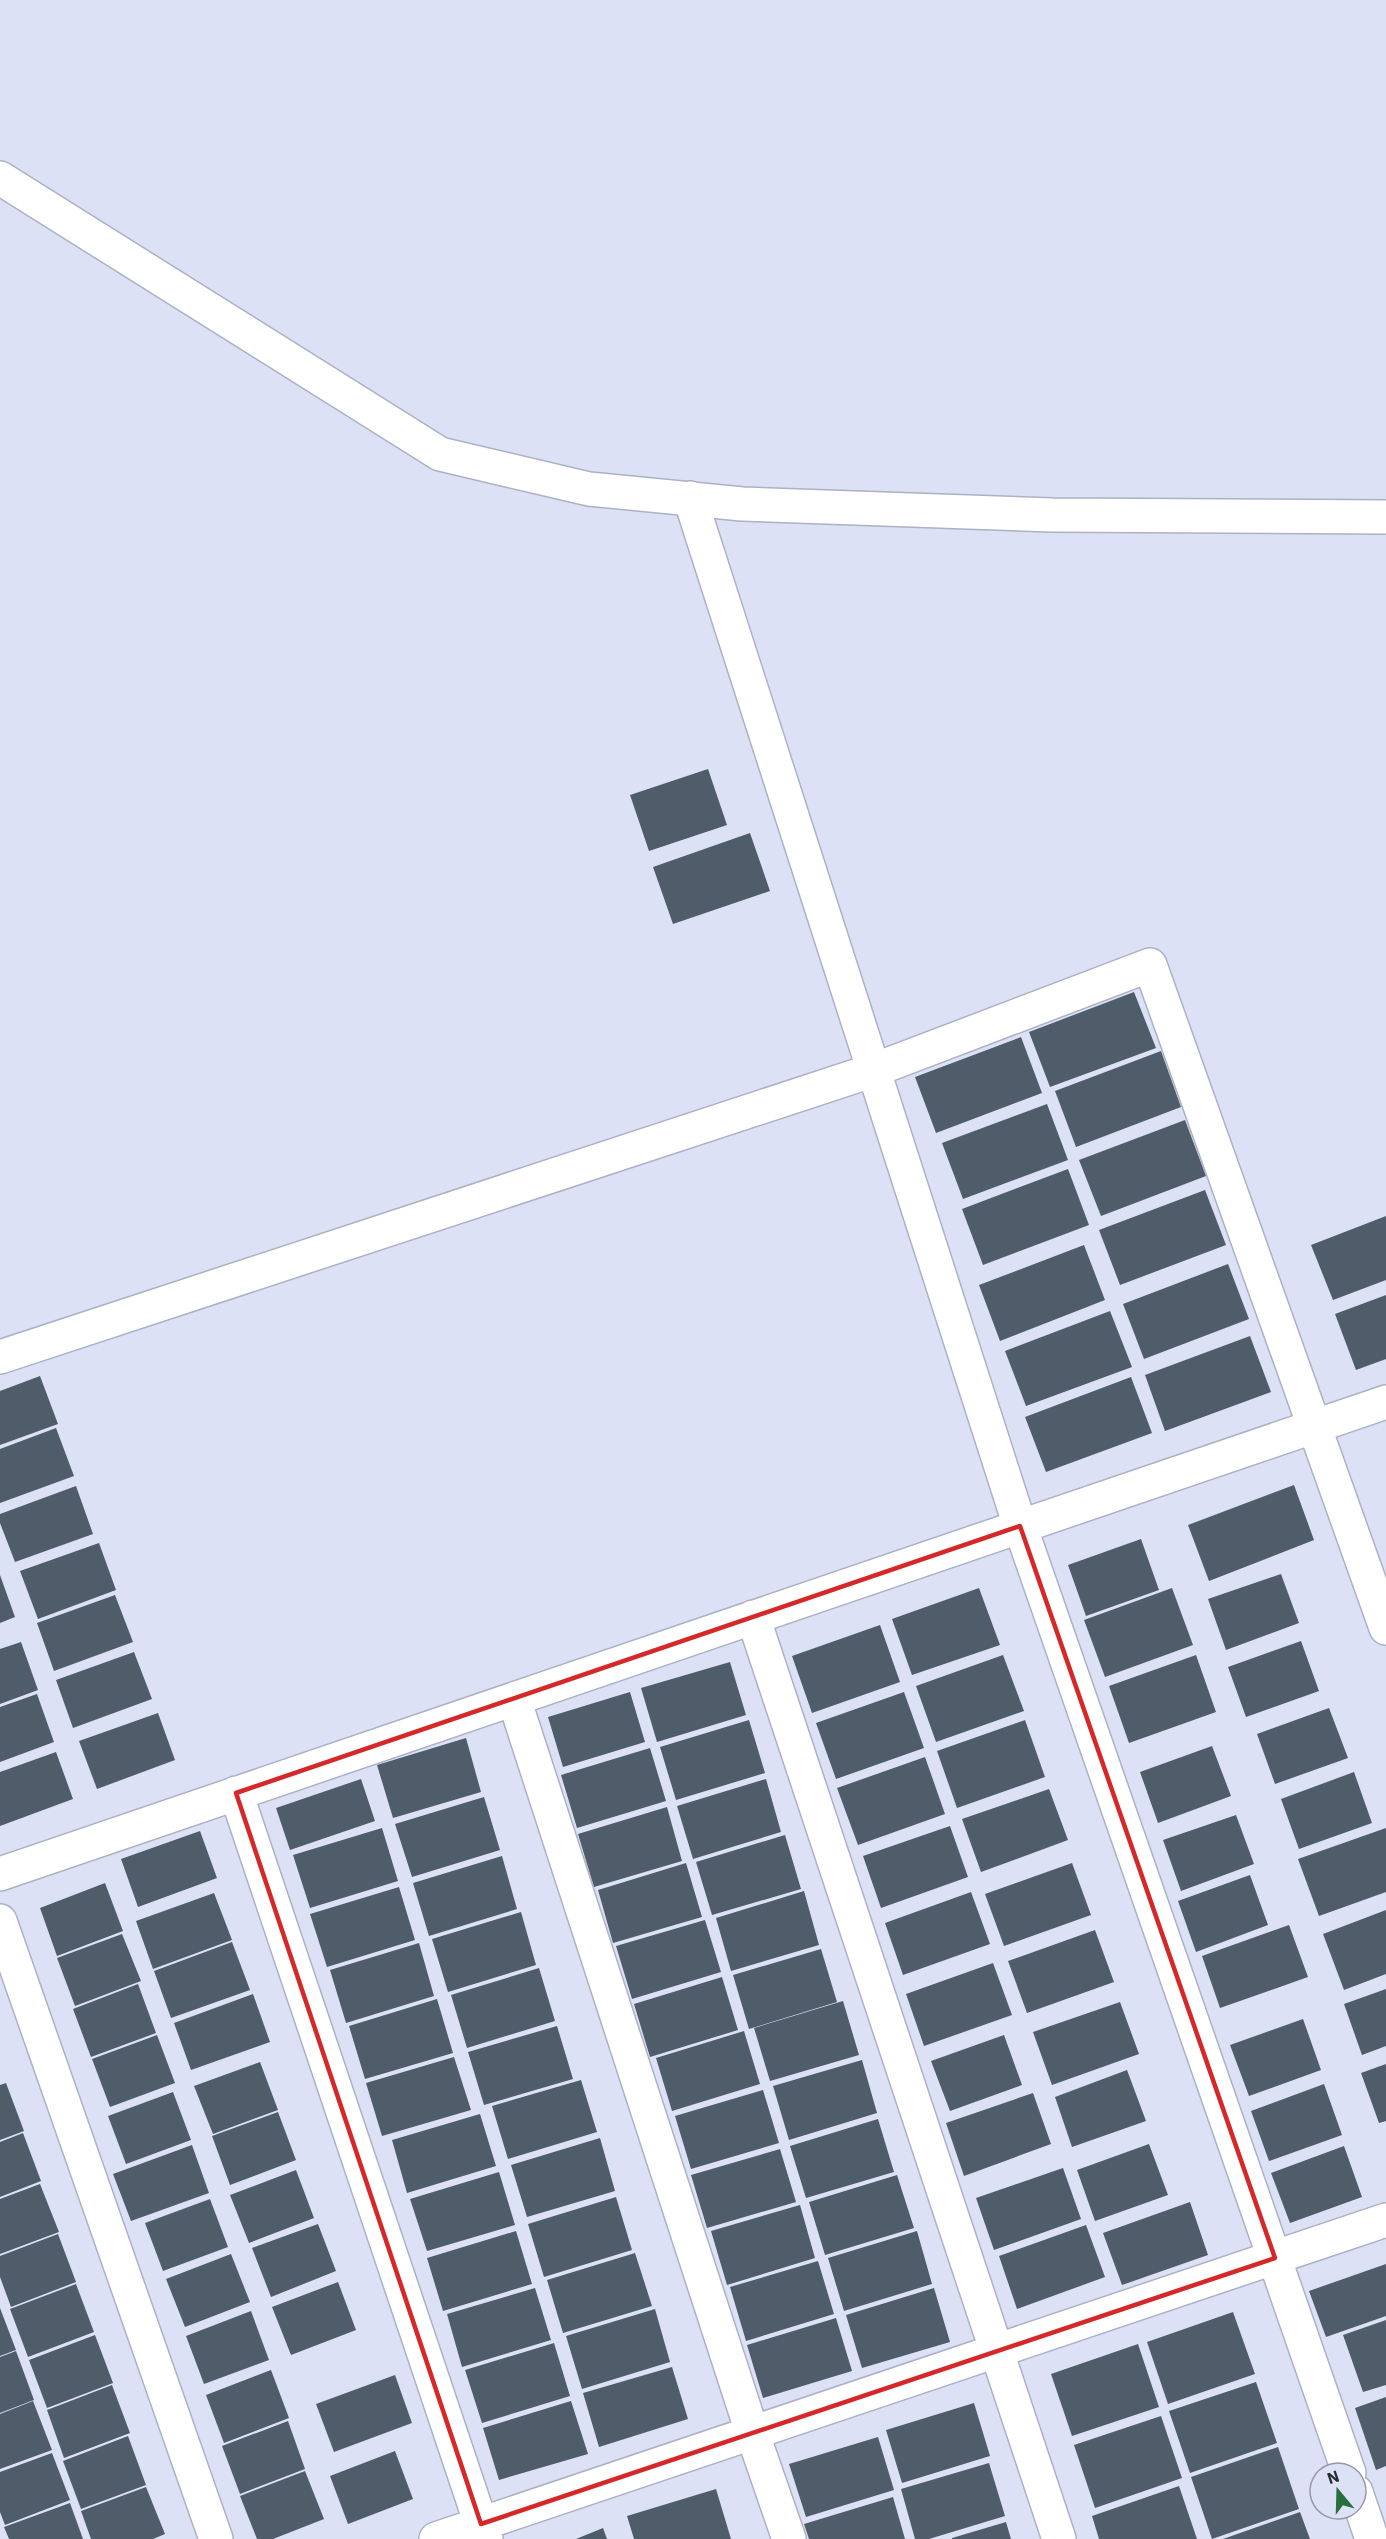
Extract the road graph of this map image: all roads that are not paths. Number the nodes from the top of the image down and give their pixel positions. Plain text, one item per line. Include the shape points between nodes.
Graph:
1 (0, 178) edge
2 (690, 498) junction
3 (1386, 516) edge
4 (874, 1070) junction
5 (0, 1357) edge
6 (1386, 1402) edge
7 (1315, 1426) junction
8 (1020, 1526) junction
9 (753, 1617) junction
10 (1386, 1628) edge
11 (514, 1699) junction
12 (236, 1793) junction
13 (0, 1874) edge
14 (0, 1921) edge
15 (1386, 2220) edge
16 (1275, 2258) junction
17 (996, 2350) junction
18 (752, 2432) junction
19 (1345, 2461) edge
20 (1366, 2521) edge
21 (484, 2531) edge
22 (216, 2539) edge
23 (436, 2539) edge
24 (789, 2539) edge
25 (1059, 2539) edge
26 (1372, 2539) edge

1 - 2 street via 440,454 589,489
2 - 3 street via 742,504 1052,515
2 - 4 street
4 - 5 street
4 - 7 street via 1150,965
4 - 8 street
6 - 7 street
7 - 8 street
7 - 10 street
8 - 9 street
8 - 16 street
9 - 11 street
9 - 17 street
11 - 12 street
11 - 18 street
12 - 13 street
12 - 21 street
14 - 22 street
15 - 16 street
16 - 17 street
16 - 19 street
17 - 18 street
17 - 25 street
18 - 21 street
18 - 24 street
20 - 26 street
21 - 23 street

